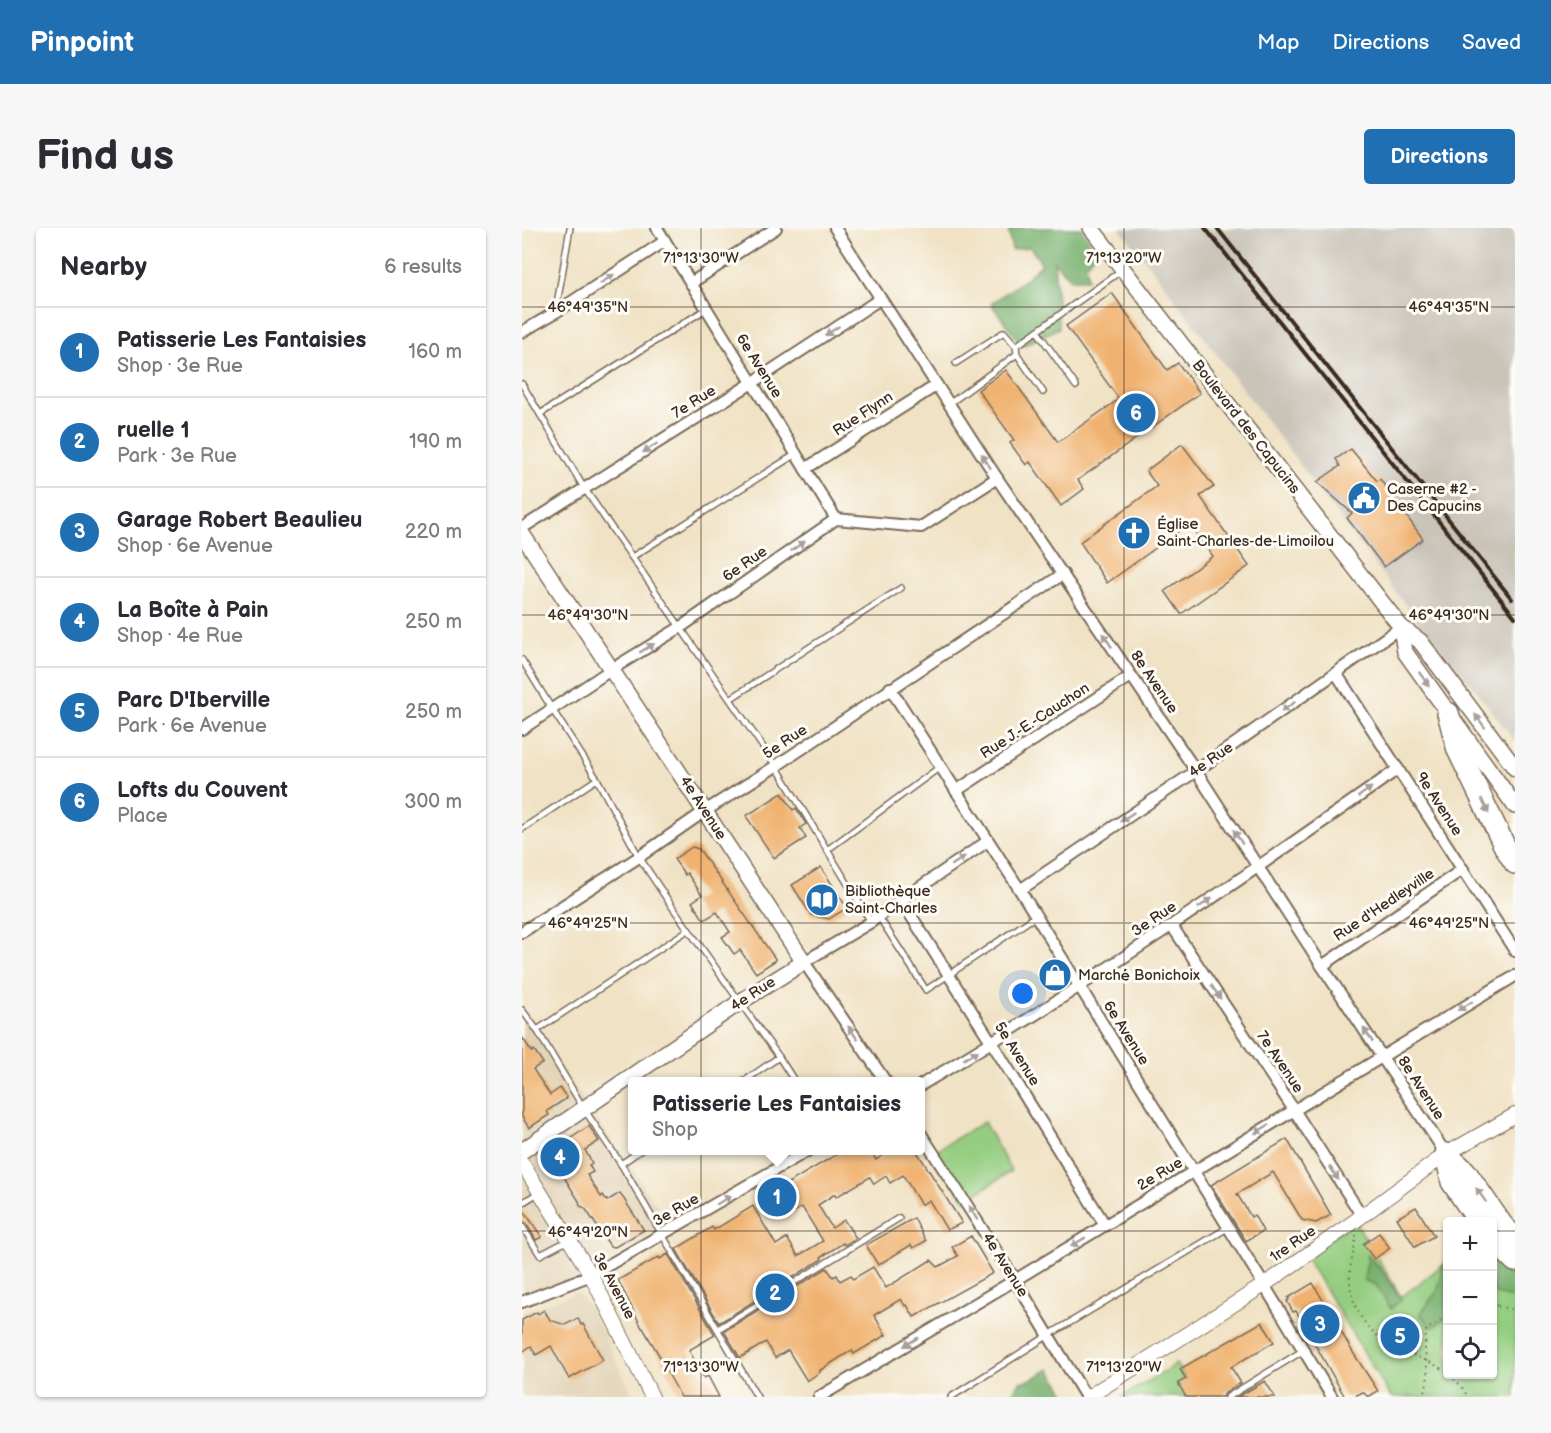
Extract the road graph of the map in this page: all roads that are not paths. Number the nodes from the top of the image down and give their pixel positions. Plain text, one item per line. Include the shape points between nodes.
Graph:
1 (570, 228) edge
2 (657, 228) edge
3 (776, 228) edge
4 (835, 228) edge
5 (1091, 228) edge
6 (665, 241) junction
7 (1124, 269) junction
8 (691, 283) junction
9 (880, 299) junction
10 (707, 309) junction
11 (556, 312) junction
12 (1037, 331) junction
13 (522, 332) edge
14 (1016, 346) junction
15 (1017, 354) junction
16 (956, 363) dead end
17 (752, 383) junction
18 (522, 384) edge
19 (937, 385) junction
20 (1076, 386) dead end
21 (1043, 392) dead end
22 (949, 404) junction
23 (540, 414) junction
24 (796, 453) junction
25 (805, 469) junction
26 (997, 478) junction
27 (585, 489) junction
28 (836, 519) junction
29 (522, 528) edge
30 (522, 534) edge
31 (632, 557) junction
32 (1063, 574) junction
33 (902, 588) dead end
34 (681, 627) junction
35 (1401, 627) junction
36 (522, 660) edge
37 (612, 669) junction
38 (1336, 674) junction
39 (1131, 676) junction
40 (890, 688) junction
41 (730, 699) junction
42 (552, 709) junction
43 (1448, 713) junction
44 (522, 729) edge
45 (776, 766) junction
46 (940, 767) junction
47 (1515, 768) edge
48 (1398, 769) junction
49 (1196, 771) junction
50 (597, 779) junction
51 (956, 791) junction
52 (1515, 806) edge
53 (705, 811) junction
54 (522, 829) edge
55 (988, 841) junction
56 (827, 850) junction
57 (639, 857) junction
58 (1515, 863) edge
59 (1258, 868) junction
60 (1463, 869) junction
61 (1020, 890) junction
62 (901, 900) junction
63 (1036, 916) junction
64 (875, 919) junction
65 (1172, 926) junction
66 (688, 930) junction
67 (522, 932) edge
68 (1515, 951) edge
69 (804, 962) junction
70 (1322, 966) junction
71 (948, 974) junction
72 (1515, 975) edge
73 (1080, 987) junction
74 (740, 1002) junction
75 (522, 1010) edge
76 (537, 1030) junction
77 (992, 1042) junction
78 (1382, 1056) junction
79 (779, 1057) junction
80 (631, 1077) edge
81 (750, 1077) edge
82 (792, 1077) edge
83 (883, 1077) edge
84 (628, 1079) edge
85 (925, 1083) edge
86 (584, 1109) junction
87 (1294, 1110) junction
88 (1515, 1115) edge
89 (925, 1140) edge
90 (522, 1151) edge
91 (1446, 1154) junction
92 (634, 1155) edge
93 (800, 1155) edge
94 (522, 1163) edge
95 (621, 1164) junction
96 (1194, 1171) junction
97 (540, 1192) junction
98 (522, 1203) edge
99 (1476, 1217) edge
100 (899, 1218) dead end
101 (1358, 1219) junction
102 (1105, 1225) junction
103 (522, 1226) edge
104 (1229, 1227) junction
105 (662, 1235) junction
106 (1515, 1238) edge
107 (570, 1239) junction
108 (1497, 1243) edge
109 (1515, 1261) edge
110 (591, 1275) junction
111 (1015, 1280) junction
112 (1264, 1285) junction
113 (522, 1302) edge
114 (718, 1329) junction
115 (1048, 1335) junction
116 (1304, 1350) junction
117 (652, 1397) edge
118 (757, 1397) edge
119 (819, 1397) edge
120 (951, 1397) edge
121 (1087, 1397) edge
122 (1228, 1397) edge
123 (1332, 1397) edge

1 - 11 lane
2 - 6 street, 6e Avenue
3 - 8 street
4 - 9 street, 8e Avenue
5 - 7 main road, Boulevard des Capucins
6 - 8 street, 6e Avenue
11 -> 6 street
7 - 12 lane
7 - 35 main road, Boulevard des Capucins
8 - 10 street, 6e Avenue
9 -> 17 street, 7e Rue
9 - 19 street, 8e Avenue
10 - 17 street, 6e Avenue
10 - 23 lane
11 - 13 street
12 - 14 lane
12 - 20 lane
14 - 15 lane
14 - 16 lane via 1004,332
15 - 21 lane
15 - 22 lane
17 - 24 street, 6e Avenue
17 -> 27 street, 7e Rue
18 - 23 lane
19 - 22 street, 8e Avenue
19 - 25 street, Rue Flynn
26 -> 22 street, 8e Avenue
23 - 27 lane
24 - 25 street, 6e Avenue
24 - 31 lane
25 - 28 street, 6e Avenue
26 - 28 street via 921,527
26 - 32 street, 8e Avenue
27 - 29 street, 7e Rue
27 - 31 lane
34 -> 28 street, 6e Rue
30 - 37 main road, 4e Avenue
31 - 34 lane
39 -> 32 street, 8e Avenue
32 - 40 street, 5e Rue
33 - 41 lane
37 -> 34 street, 6e Rue
34 - 41 lane
35 - 38 street, 4e Rue
35 -> 43 main road, Boulevard des Capucins via 1405,652
47 -> 35 main road, Boulevard des Capucins via 1420,641
36 - 42 lane
37 - 42 street, 6e Rue
37 - 53 main road, 4e Avenue
38 - 48 street, 9e Avenue
38 -> 49 street, 4e Rue
39 - 49 street, 8e Avenue
39 - 51 street, Rue J.-E.-Cauchon
40 - 45 street, 5e Rue
40 - 46 street, 6e Avenue
41 - 45 lane
42 - 44 street, 6e Rue
42 - 50 lane
43 - 52 main road, Boulevard des Capucins
43 -> 58 highway via 1458,750
45 - 53 street, 5e Rue
45 - 56 lane
46 - 51 street, 6e Avenue
46 - 56 lane
59 -> 48 street, 3e Rue
48 - 60 street, 9e Avenue
59 -> 49 street, 8e Avenue
49 -> 61 street, 4e Rue
50 - 54 lane
50 - 57 lane
51 - 55 street, 6e Avenue
53 - 57 street, 5e Rue
53 - 69 main road, 4e Avenue
55 - 61 street, 6e Avenue
62 -> 55 street, 4e Rue
56 - 64 lane
57 - 66 lane
57 - 67 street, 5e Rue
65 -> 59 street, 3e Rue
59 - 70 street, 8e Avenue
60 - 68 street, 9e Avenue
60 - 70 street, Rue d'Hedleyville
61 - 63 street, 6e Avenue
62 - 64 street, 4e Rue
62 - 71 street, 5e Avenue
63 - 71 lane
63 - 73 street, 6e Avenue
64 - 69 street, 4e Rue
64 - 71 lane via 926,990
65 - 73 street, 3e Rue
65 -> 87 street, 7e Avenue
66 - 74 lane
66 - 76 lane
69 - 74 main road, 4e Rue
83 -> 69 street, 4e Avenue
78 -> 70 street, 8e Avenue
71 - 77 street, 5e Avenue
72 -> 78 street, 2e Rue
73 - 77 street, 3e Rue
73 - 96 street, 6e Avenue
74 - 79 lane
74 - 80 main road, 4e Rue
75 - 76 lane
76 - 86 lane
85 -> 77 street, 3e Rue
77 - 102 street, 5e Avenue
78 - 87 street, 2e Rue
78 - 91 street, 8e Avenue
79 - 81 lane
79 - 82 lane
84 - 86 main road, 4e Rue
86 - 90 main road, 4e Rue
86 - 95 lane
87 -> 96 street, 2e Rue
87 -> 101 street, 7e Avenue
88 - 91 street, 1re Rue
111 -> 89 street, 4e Avenue
91 - 99 highway via 1452,1182
91 - 101 street, 1re Rue
106 -> 91 highway via 1465,1171
92 - 95 lane
105 -> 93 street, 3e Rue
94 - 97 street, 3e Avenue
95 - 105 lane
96 - 102 street, 2e Rue
96 - 104 street, 6e Avenue
97 - 98 lane
97 - 107 street, 3e Avenue
100 - 114 lane
101 - 112 street, 1re Rue
102 -> 111 street, 2e Rue
103 - 107 lane via 540,1256
104 - 112 street, 6e Avenue
104 - 115 lane
105 - 110 street, 3e Rue
105 - 114 lane
107 - 110 street, 3e Avenue
108 - 109 highway
110 - 113 street, 3e Rue
110 - 117 street, 3e Avenue
111 - 115 street, 4e Avenue
111 -> 119 street, 2e Rue
112 - 116 street, 6e Avenue
112 - 121 street, 1re Rue
114 - 118 lane
115 - 120 lane
115 - 121 street, 4e Avenue
116 - 122 lane
116 - 123 street, 6e Avenue

